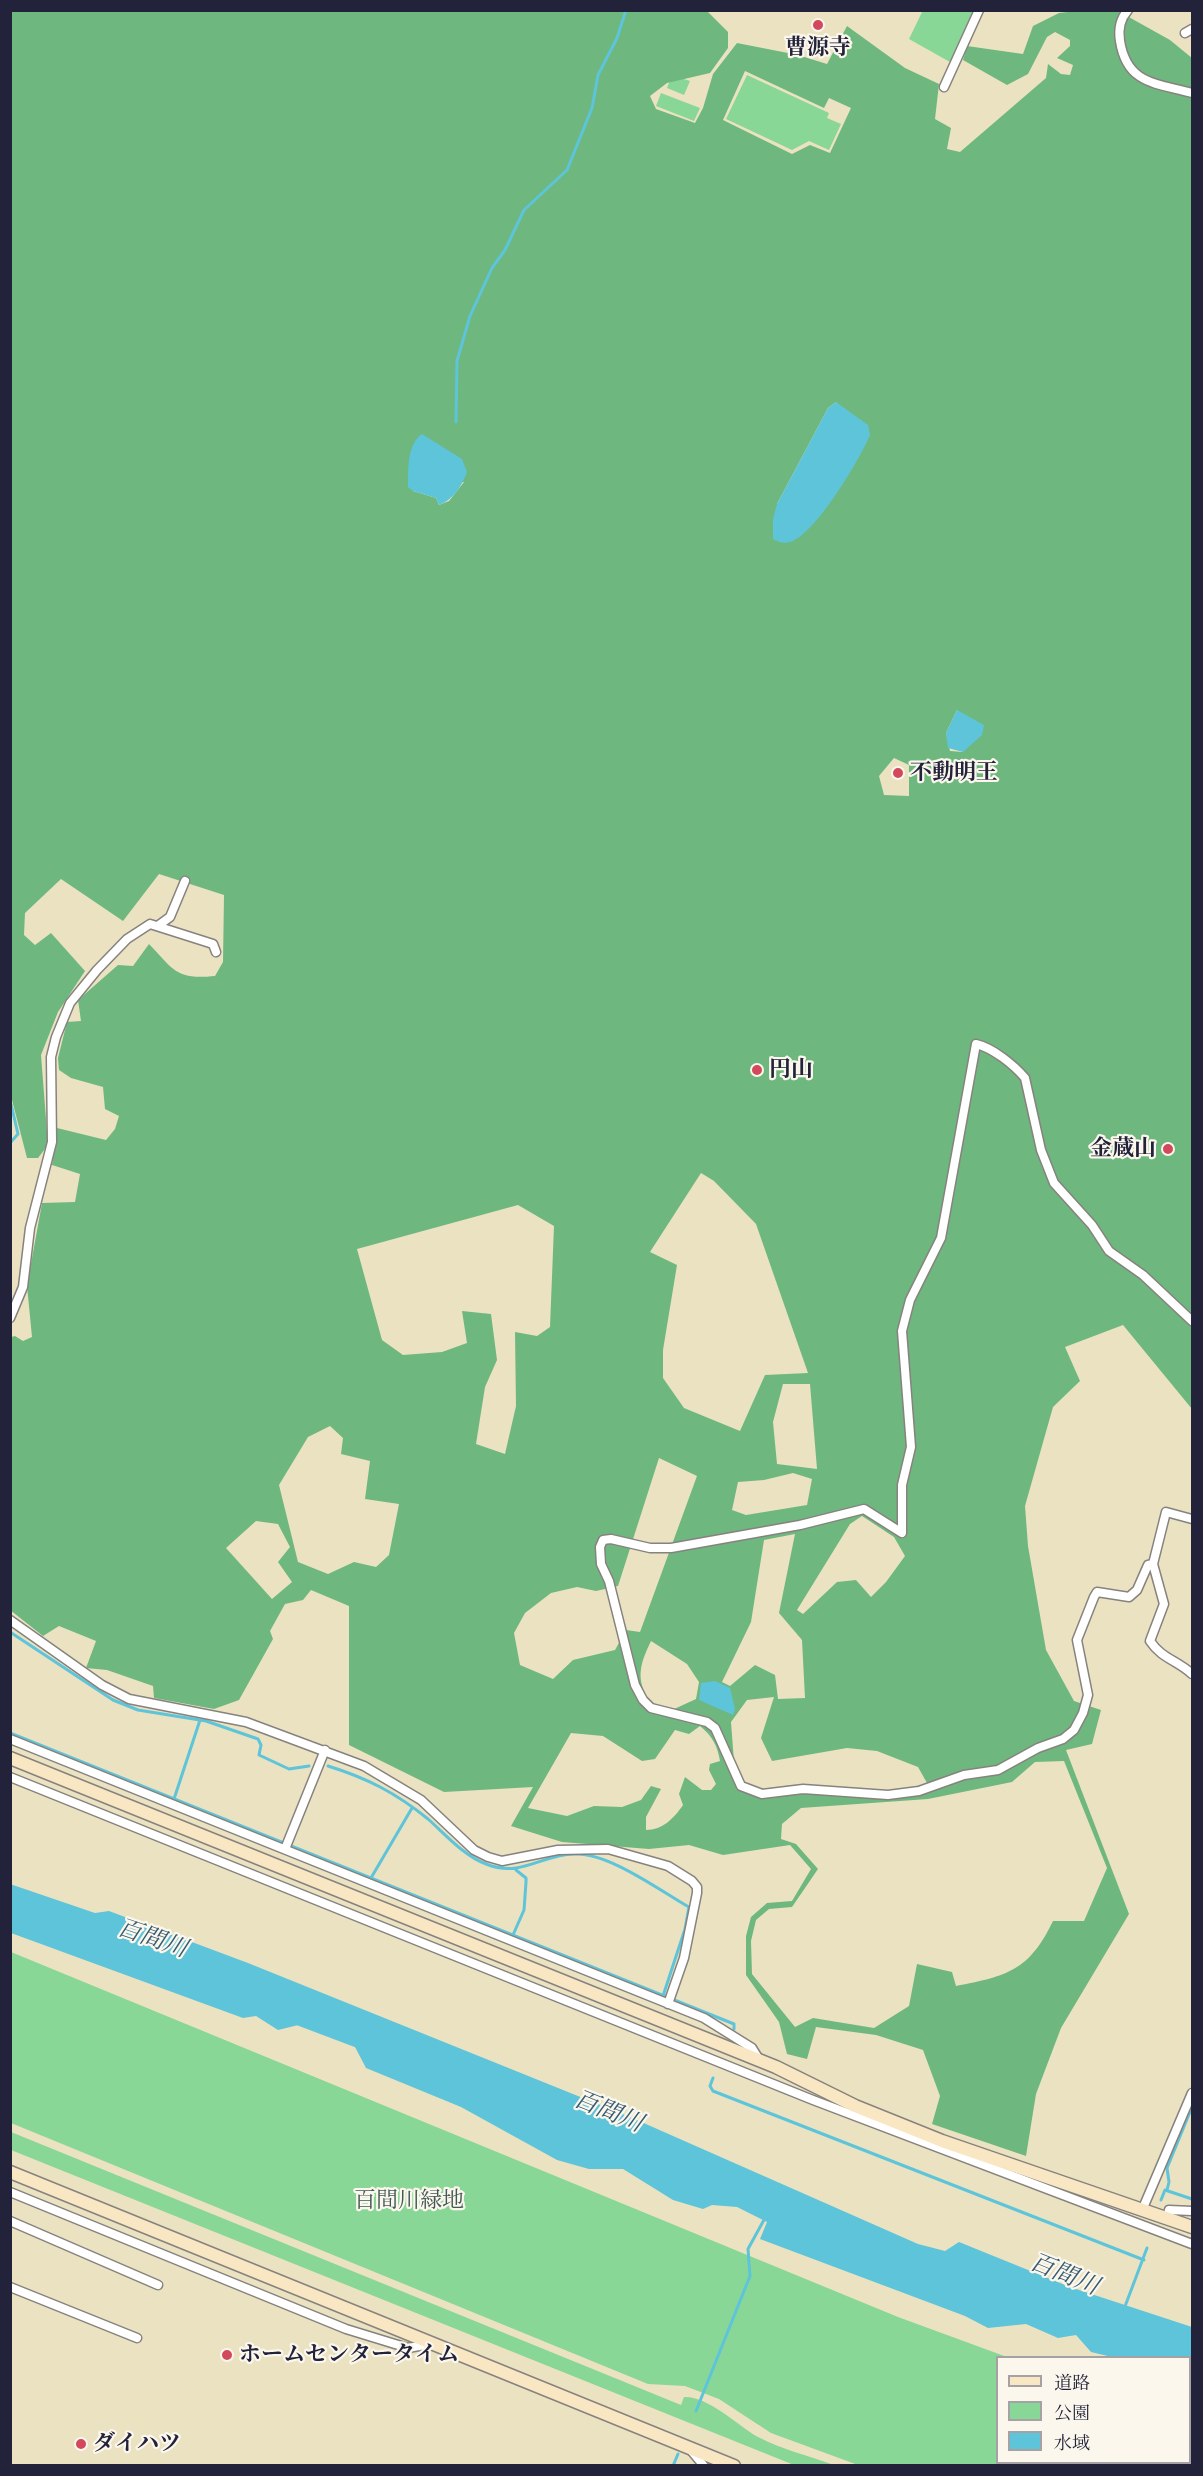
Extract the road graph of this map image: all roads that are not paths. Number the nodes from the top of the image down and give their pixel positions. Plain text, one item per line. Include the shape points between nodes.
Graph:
1 (979, 10) edge
2 (1128, 10) edge
3 (944, 87) dead end
4 (1192, 93) edge
5 (185, 881) dead end
6 (159, 926) junction
7 (216, 952) dead end
8 (10, 1318) edge
9 (1192, 1321) edge
10 (1192, 1519) edge
11 (1153, 1564) junction
12 (10, 1620) edge
13 (1192, 1674) edge
14 (10, 1738) edge
15 (325, 1750) junction
16 (10, 1758) edge
17 (10, 1777) edge
18 (287, 1846) junction
19 (669, 2001) junction
20 (761, 2061) junction
21 (1192, 2093) edge
22 (10, 2172) edge
23 (10, 2192) edge
24 (1143, 2208) junction
25 (1192, 2211) edge
26 (1167, 2218) junction
27 (10, 2221) edge
28 (1192, 2227) edge
29 (1192, 2244) edge
30 (158, 2285) dead end
31 (10, 2287) edge
32 (137, 2338) dead end
33 (431, 2344) junction
34 (689, 2448) junction
35 (704, 2466) edge
36 (734, 2466) edge

1 - 3 street
2 - 4 street via 1119,27 1125,61 1143,80
5 - 6 street via 170,917
6 - 7 street via 213,944
6 - 8 street via 150,924 127,939 97,970 63,1017 51,1057 52,1142 30,1228 22,1287
9 - 11 street via 1143,1275 1109,1251 1092,1225 1054,1183 1043,1159 1025,1078 1019,1070 976,1044 941,1238 910,1300 902,1331 911,1448 902,1485 902,1533 864,1509 800,1525 671,1548 650,1548 611,1539 603,1540 600,1546 601,1564 609,1581 634,1684 643,1700 651,1708 707,1722 715,1728 741,1786 762,1794 803,1789 888,1795 919,1791 964,1775 998,1770 1063,1739 1078,1721 1088,1695 1077,1640 1094,1597 1097,1592 1129,1597 1137,1590 1148,1565
10 - 11 street via 1166,1512
11 - 13 street via 1164,1604 1150,1641 1158,1653 1180,1663
12 - 15 street via 121,1695 145,1704 225,1716
14 - 18 street
15 - 18 street
15 - 19 street via 364,1766 421,1800 474,1850 488,1857 502,1861 566,1850 608,1850 668,1866 692,1881 697,1887 695,1911
16 - 20 street
17 - 29 street via 813,2100
18 - 19 street
19 - 20 street via 752,2048
20 - 24 street via 855,2106 942,2141
21 - 24 street
22 - 33 street
23 - 33 street via 346,2329 408,2348
24 - 26 street
25 - 26 street via 1170,2211
26 - 28 street
27 - 30 street
31 - 32 street
33 - 34 street
34 - 35 street
34 - 36 street

